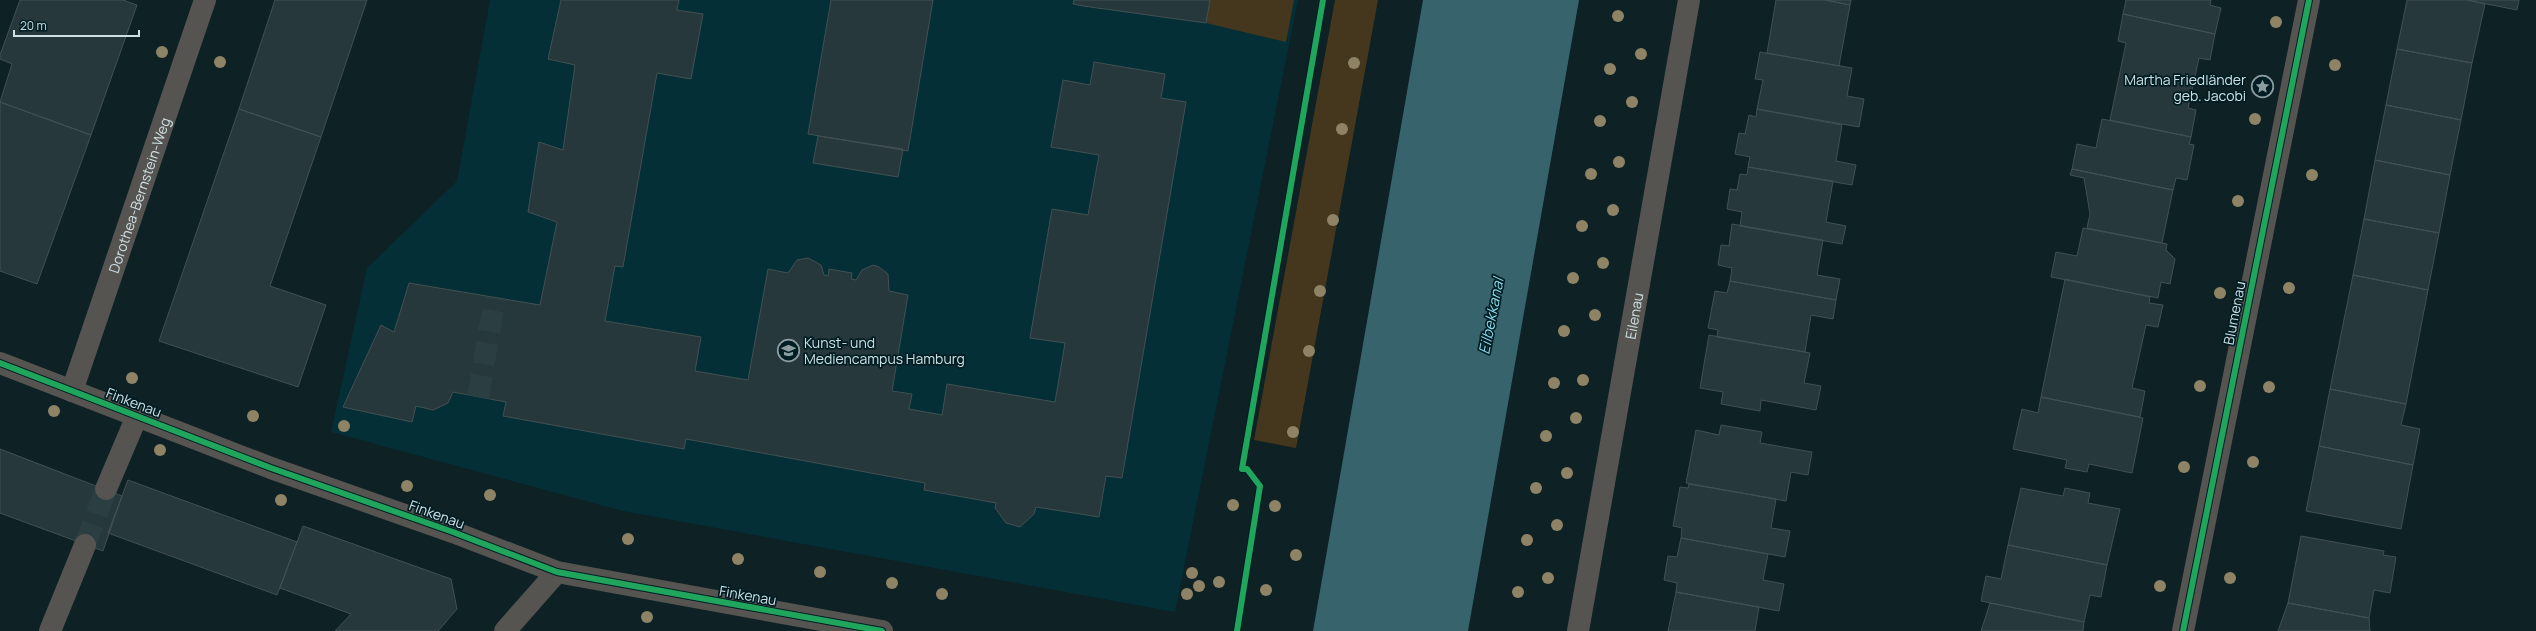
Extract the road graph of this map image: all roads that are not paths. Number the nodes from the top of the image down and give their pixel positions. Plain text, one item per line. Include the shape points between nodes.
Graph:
1 (205, 0) edge
2 (1689, 0) edge
3 (2309, 0) edge
4 (0, 363) edge
5 (72, 391) junction
6 (137, 416) junction
7 (106, 489) tunnel mouth
8 (85, 545) tunnel mouth
9 (557, 572) junction
10 (50, 631) edge
11 (505, 631) edge
12 (882, 631) edge
13 (1578, 631) edge
14 (2183, 631) edge

1 - 5 street, Dorothea-Bernstein-Weg
2 - 13 street, Eilenau
3 - 14 street, Blumenau
4 - 5 street, Finkenau
5 - 6 street, Finkenau
6 - 7 street
6 - 9 street, Finkenau via 271,468 453,532
8 - 10 street
9 - 11 street
9 - 12 street, Finkenau

